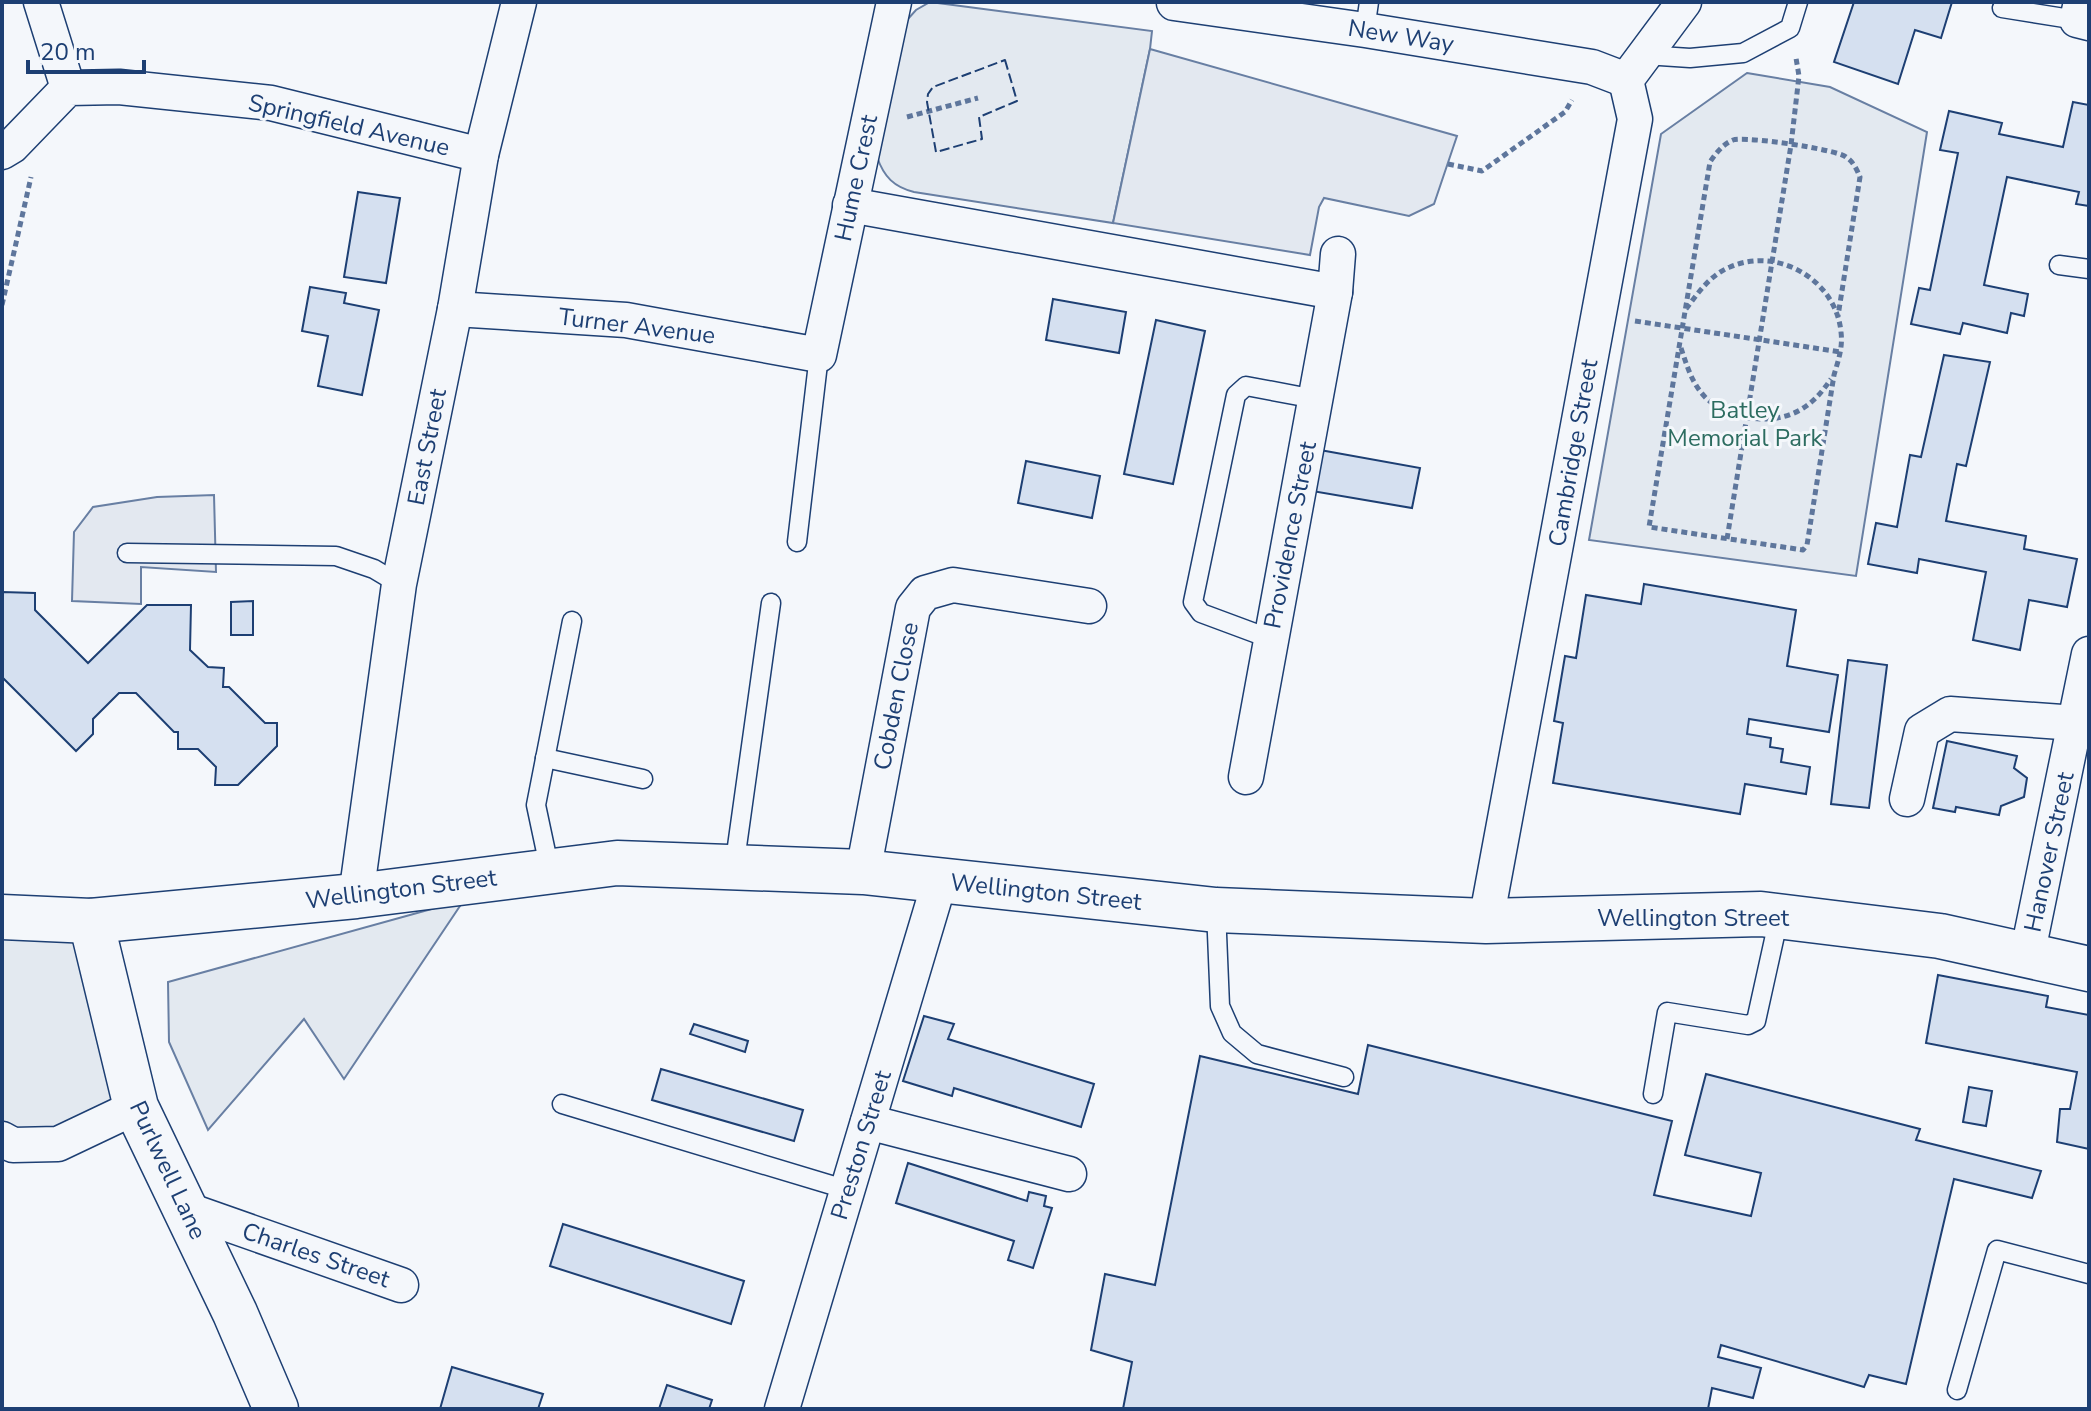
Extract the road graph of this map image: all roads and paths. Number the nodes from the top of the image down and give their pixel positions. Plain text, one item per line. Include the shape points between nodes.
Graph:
1 (41, 2) edge
2 (519, 2) edge
3 (894, 2) edge
4 (1684, 2) edge
5 (1798, 2) edge
6 (1174, 3) edge
7 (2002, 8) dead end
8 (2082, 15) edge
9 (1367, 16) edge
10 (1790, 28) junction
11 (1635, 68) junction
12 (68, 88) junction
13 (978, 98) dead end
14 (871, 107) junction
15 (1565, 112) dead end
16 (1791, 145) junction
17 (2, 152) edge
18 (481, 155) junction
19 (1448, 164) dead end
20 (33, 171) dead end
21 (850, 205) junction
22 (1338, 254) dead end
23 (1772, 262) junction
24 (2059, 265) dead end
25 (2089, 269) edge
26 (1335, 292) junction
27 (2, 305) edge
28 (455, 309) junction
29 (1686, 309) junction
30 (1598, 315) junction
31 (1838, 316) junction
32 (1683, 328) junction
33 (1759, 340) junction
34 (1680, 344) junction
35 (1841, 352) junction
36 (819, 355) junction
37 (1834, 375) junction
38 (1315, 399) junction
39 (1747, 418) junction
40 (1727, 539) junction
41 (797, 542) dead end
42 (127, 553) dead end
43 (399, 584) junction
44 (771, 603) dead end
45 (1089, 606) dead end
46 (572, 621) dead end
47 (1271, 639) junction
48 (2089, 654) edge
49 (2076, 723) junction
50 (545, 758) junction
51 (1246, 777) dead end
52 (643, 779) dead end
53 (1907, 799) dead end
54 (734, 868) junction
55 (550, 871) junction
56 (863, 872) junction
57 (940, 880) junction
58 (356, 896) junction
59 (1216, 910) junction
60 (2, 917) edge
61 (1779, 917) junction
62 (91, 921) junction
63 (1486, 921) junction
64 (2027, 956) junction
65 (2089, 969) edge
66 (1344, 1077) dead end
67 (1653, 1094) dead end
68 (562, 1104) dead end
69 (136, 1107) junction
70 (868, 1122) junction
71 (2, 1139) edge
72 (1069, 1174) dead end
73 (848, 1190) junction
74 (185, 1209) junction
75 (2089, 1274) edge
76 (401, 1285) dead end
77 (1957, 1390) dead end
78 (276, 1409) edge
79 (782, 1409) edge

1 - 12 street
2 - 18 street, East Street
3 - 14 street, Hume Crest
4 - 11 street
5 - 10 lane
6 - 9 street, New Way
7 - 8 lane
9 - 11 street, New Way via 1592,67
10 - 11 lane via 1743,53
10 - 16 path via 1799,76
11 - 30 street, Cambridge Street via 1635,119
12 - 17 street
12 - 18 street, Springfield Avenue via 119,87 271,103
13 - 14 path via 905,117
14 - 21 street, Hume Crest
15 - 19 path via 1482,171
16 - 23 path
16 - 29 path via 1734,140 1710,162
16 - 31 path via 1846,157 1860,177
18 - 28 street, East Street
20 - 27 path
21 - 26 street
21 - 36 street, Hume Crest
22 - 26 street, Providence Street
23 - 29 path via 1730,267 1707,281
23 - 31 path via 1807,274 1826,293
23 - 33 path
24 - 25 lane
26 - 38 street, Providence Street
28 - 36 street, Turner Avenue via 626,320
28 - 43 street, East Street
29 - 32 path
30 - 32 path
30 - 63 street, Cambridge Street
31 - 35 path
32 - 33 path
32 - 34 path
33 - 35 path
33 - 39 path
34 - 39 path via 1690,377 1705,397 1726,412
34 - 40 path via 1649,527
35 - 37 path
36 - 41 lane
37 - 39 path via 1799,411 1775,419
37 - 40 path via 1807,545 1803,550
38 - 47 street, Providence Street
38 - 47 lane via 1246,386 1236,395 1193,602 1201,613
39 - 40 path
42 - 43 lane via 336,556
43 - 58 street, East Street
44 - 54 lane
45 - 56 street, Cobden Close via 953,585 925,593 913,608
46 - 50 lane
47 - 51 street, Providence Street
48 - 49 street, Hanover Street
49 - 53 street via 1950,714 1922,731
49 - 64 street, Hanover Street
50 - 52 lane
50 - 55 lane via 536,805
54 - 55 street, Wellington Street via 617,863
54 - 56 street, Wellington Street
55 - 58 street, Wellington Street
56 - 57 street, Wellington Street
57 - 59 street, Wellington Street
57 - 70 street, Preston Street
58 - 62 street, Wellington Street
59 - 63 street, Wellington Street
59 - 66 lane via 1220,1006 1232,1033 1257,1054
60 - 62 street, Wellington Street
61 - 63 street, Wellington Street
61 - 64 street, Wellington Street via 1940,936
61 - 67 lane via 1756,1021 1748,1025 1667,1012
62 - 69 street, Purlwell Lane
64 - 65 street, Wellington Street
68 - 73 lane
69 - 71 street via 58,1144 13,1145
69 - 74 street, Purlwell Lane
70 - 72 street
70 - 73 street, Preston Street
73 - 79 street, Preston Street
74 - 76 street, Charles Street
74 - 78 street, Purlwell Lane
75 - 77 lane via 1997,1250

